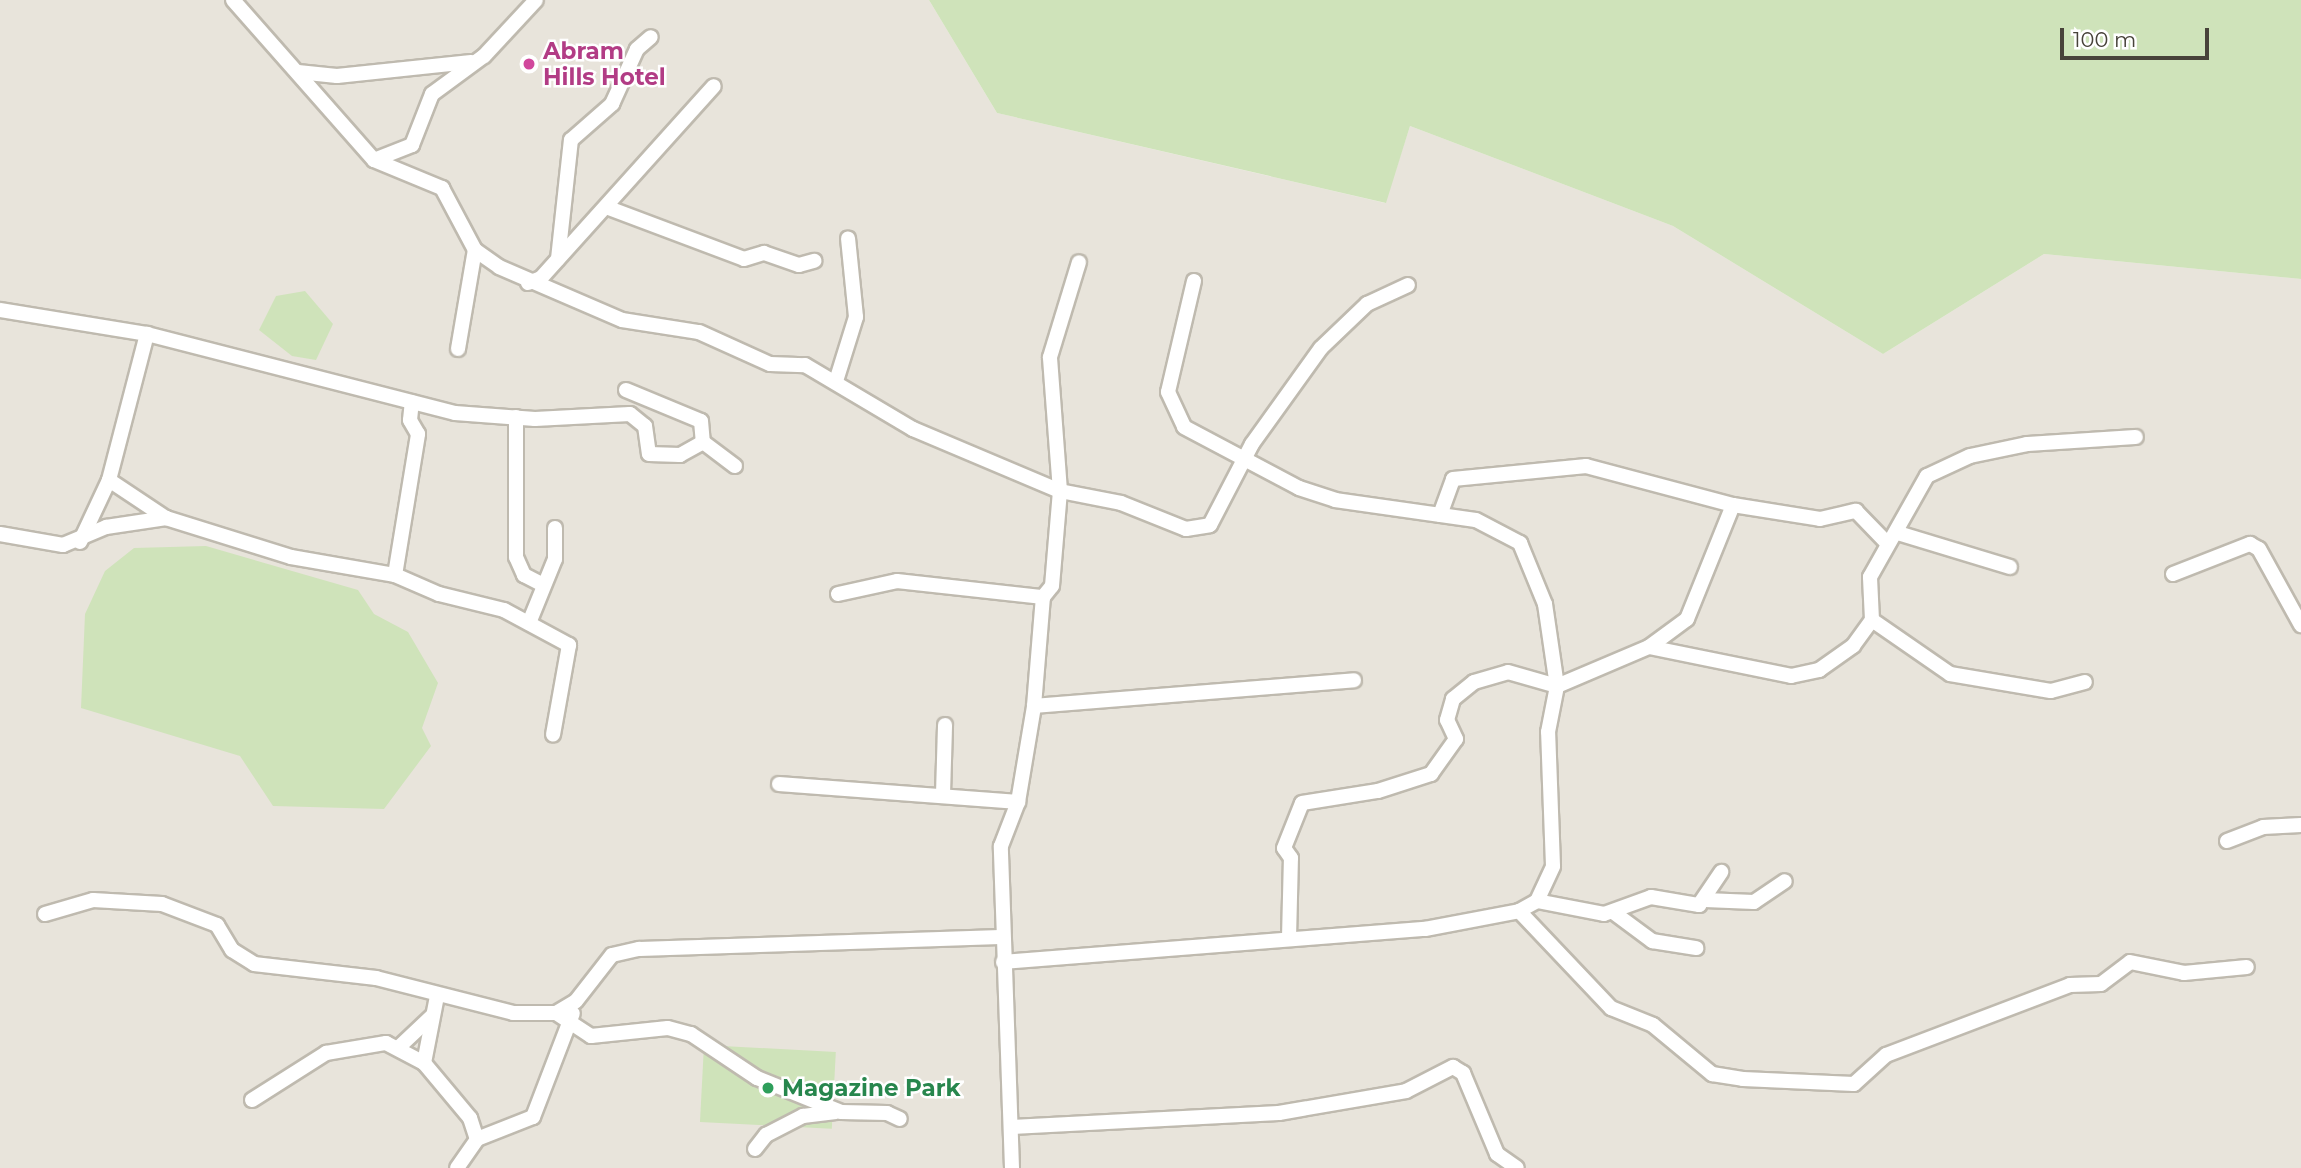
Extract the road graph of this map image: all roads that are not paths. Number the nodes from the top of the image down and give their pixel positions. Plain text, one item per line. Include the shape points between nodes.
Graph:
1 (233, 0) edge
2 (536, 0) edge
3 (651, 37) dead end
4 (477, 61) junction
5 (298, 72) junction
6 (714, 86) dead end
7 (373, 160) junction
8 (606, 207) junction
9 (848, 238) dead end
10 (475, 250) junction
11 (558, 259) junction
12 (814, 261) dead end
13 (1079, 262) dead end
14 (1194, 281) dead end
15 (539, 284) junction
16 (1408, 285) dead end
17 (0, 310) edge
18 (147, 334) junction
19 (458, 349) dead end
20 (837, 378) junction
21 (626, 390) dead end
22 (412, 402) junction
23 (516, 417) junction
24 (2136, 437) dead end
25 (703, 442) junction
26 (1246, 464) junction
27 (735, 466) dead end
28 (109, 480) junction
29 (1060, 491) junction
30 (1733, 505) junction
31 (1440, 515) junction
32 (166, 518) junction
33 (555, 528) dead end
34 (0, 534) edge
35 (1892, 538) junction
36 (79, 542) junction
37 (2010, 567) dead end
38 (2173, 574) dead end
39 (395, 575) junction
40 (540, 583) junction
41 (838, 594) dead end
42 (1043, 597) junction
43 (1872, 620) junction
44 (529, 623) junction
45 (2301, 625) edge
46 (1649, 647) junction
47 (1354, 680) dead end
48 (2085, 682) dead end
49 (1557, 686) junction
50 (1034, 706) junction
51 (945, 725) dead end
52 (553, 734) dead end
53 (779, 784) dead end
54 (943, 794) junction
55 (1018, 802) junction
56 (2301, 825) edge
57 (2227, 841) dead end
58 (1721, 872) dead end
59 (1785, 881) dead end
60 (1705, 900) junction
61 (1537, 901) junction
62 (1519, 911) junction
63 (1613, 912) junction
64 (45, 914) dead end
65 (1001, 937) junction
66 (1289, 938) junction
67 (1696, 948) dead end
68 (1003, 962) junction
69 (2247, 967) dead end
70 (437, 996) junction
71 (576, 1001) junction
72 (556, 1013) junction
73 (432, 1016) junction
74 (571, 1021) junction
75 (398, 1048) junction
76 (424, 1063) junction
77 (252, 1100) dead end
78 (841, 1112) junction
79 (900, 1119) dead end
80 (1012, 1127) junction
81 (477, 1139) junction
82 (755, 1149) dead end
83 (457, 1168) edge
84 (1012, 1168) edge
85 (1517, 1168) edge

1 - 5 street
2 - 4 street
3 - 11 street via 637,49 612,104 571,139
4 - 5 street via 337,76
4 - 7 street via 432,94 412,145
5 - 7 street
6 - 8 street
7 - 10 street via 442,188
8 - 11 street
8 - 12 street via 744,259 764,253 799,265
9 - 20 street via 856,317
10 - 15 street
10 - 19 street
11 - 15 street
13 - 29 street via 1050,357
14 - 26 street via 1168,392 1174,414
15 - 20 street via 622,320 674,326 770,364 805,365
16 - 26 street via 1367,304 1321,348 1252,444
17 - 18 street
18 - 22 street
18 - 28 street
20 - 29 street via 913,429
21 - 25 street via 701,421
22 - 23 street
22 - 39 street via 410,421 418,434
23 - 25 street via 630,414 645,426 649,454 662,456 680,455
23 - 40 street via 516,556 524,576
24 - 35 street via 2027,444 1958,461 1920,485
25 - 27 street
26 - 29 street via 1210,524 1186,529 1111,500
26 - 31 street via 1335,500 1415,506
28 - 32 street
28 - 36 street
29 - 42 street via 1052,586
30 - 31 street via 1586,466 1453,480
30 - 35 street via 1820,519 1856,511
30 - 46 street via 1687,619
31 - 49 street via 1476,520 1528,550 1545,604
32 - 36 street via 106,527
32 - 39 street via 291,557
33 - 40 street via 555,559
34 - 36 street
35 - 37 street
35 - 43 street via 1870,577
38 - 45 street via 2250,544 2259,549
39 - 44 street
40 - 44 street
41 - 42 street via 897,581
42 - 50 street
43 - 46 street via 1833,663 1804,675
43 - 48 street via 1950,674 2050,691
44 - 52 street via 569,645
46 - 49 street
47 - 50 street
49 - 61 street via 1548,732 1553,866
49 - 66 street via 1508,673 1474,682 1453,699 1447,720 1456,739 1431,774 1378,792 1302,803 1284,848 1291,858
50 - 55 street
51 - 54 street
53 - 54 street
54 - 55 street
55 - 65 street via 1001,846
56 - 57 street via 2263,827
58 - 60 street
59 - 60 street via 1754,902
60 - 63 street via 1692,905 1651,897
61 - 62 street
61 - 63 street
62 - 66 street via 1425,929
62 - 69 street via 1611,1008 1653,1025 1712,1074 1742,1079 1854,1084 1886,1055 2070,985 2101,984 2130,962 2185,973
63 - 67 street via 1652,941
64 - 70 street via 93,900 162,904 217,925 232,950 254,964 376,978
65 - 68 street
65 - 71 street via 639,949 611,955
66 - 68 street
68 - 80 street
70 - 72 street via 513,1013
70 - 73 street
71 - 72 street
71 - 74 street
72 - 74 street
73 - 75 street
73 - 76 street
74 - 78 street via 591,1036 668,1028 691,1034 757,1078
74 - 81 street via 533,1117
75 - 76 street
75 - 77 street via 368,1042 326,1054
76 - 81 street via 470,1118
78 - 79 street via 887,1113
78 - 82 street via 803,1116 765,1135
80 - 84 street
80 - 85 street via 1279,1113 1406,1091 1453,1067 1463,1073 1497,1154
81 - 83 street

